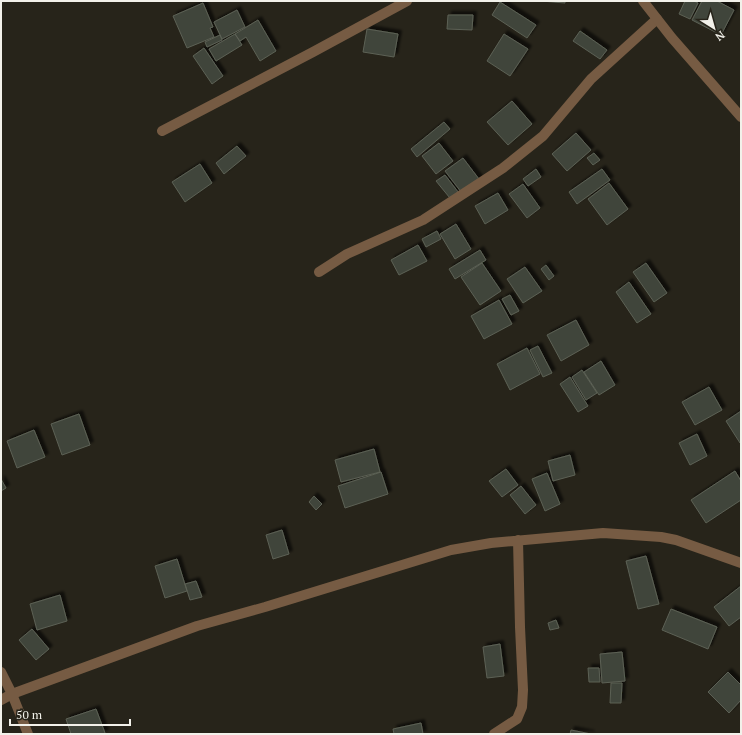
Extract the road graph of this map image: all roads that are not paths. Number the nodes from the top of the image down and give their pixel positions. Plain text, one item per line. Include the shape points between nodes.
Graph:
1 (407, 1) edge
2 (643, 1) edge
3 (657, 19) junction
4 (741, 117) edge
5 (162, 130) dead end
6 (318, 272) dead end
7 (518, 540) junction
8 (741, 563) edge
9 (1, 672) edge
10 (12, 694) junction
11 (1, 700) edge
12 (28, 734) edge
13 (494, 734) edge

1 - 5 street
2 - 3 street
3 - 4 street
3 - 6 street via 591,79 543,136 504,168 423,220 347,254
7 - 8 street via 603,533 661,537
7 - 10 street via 451,550 197,626
7 - 13 street via 522,707 517,719
9 - 10 street
10 - 11 street
10 - 12 street

